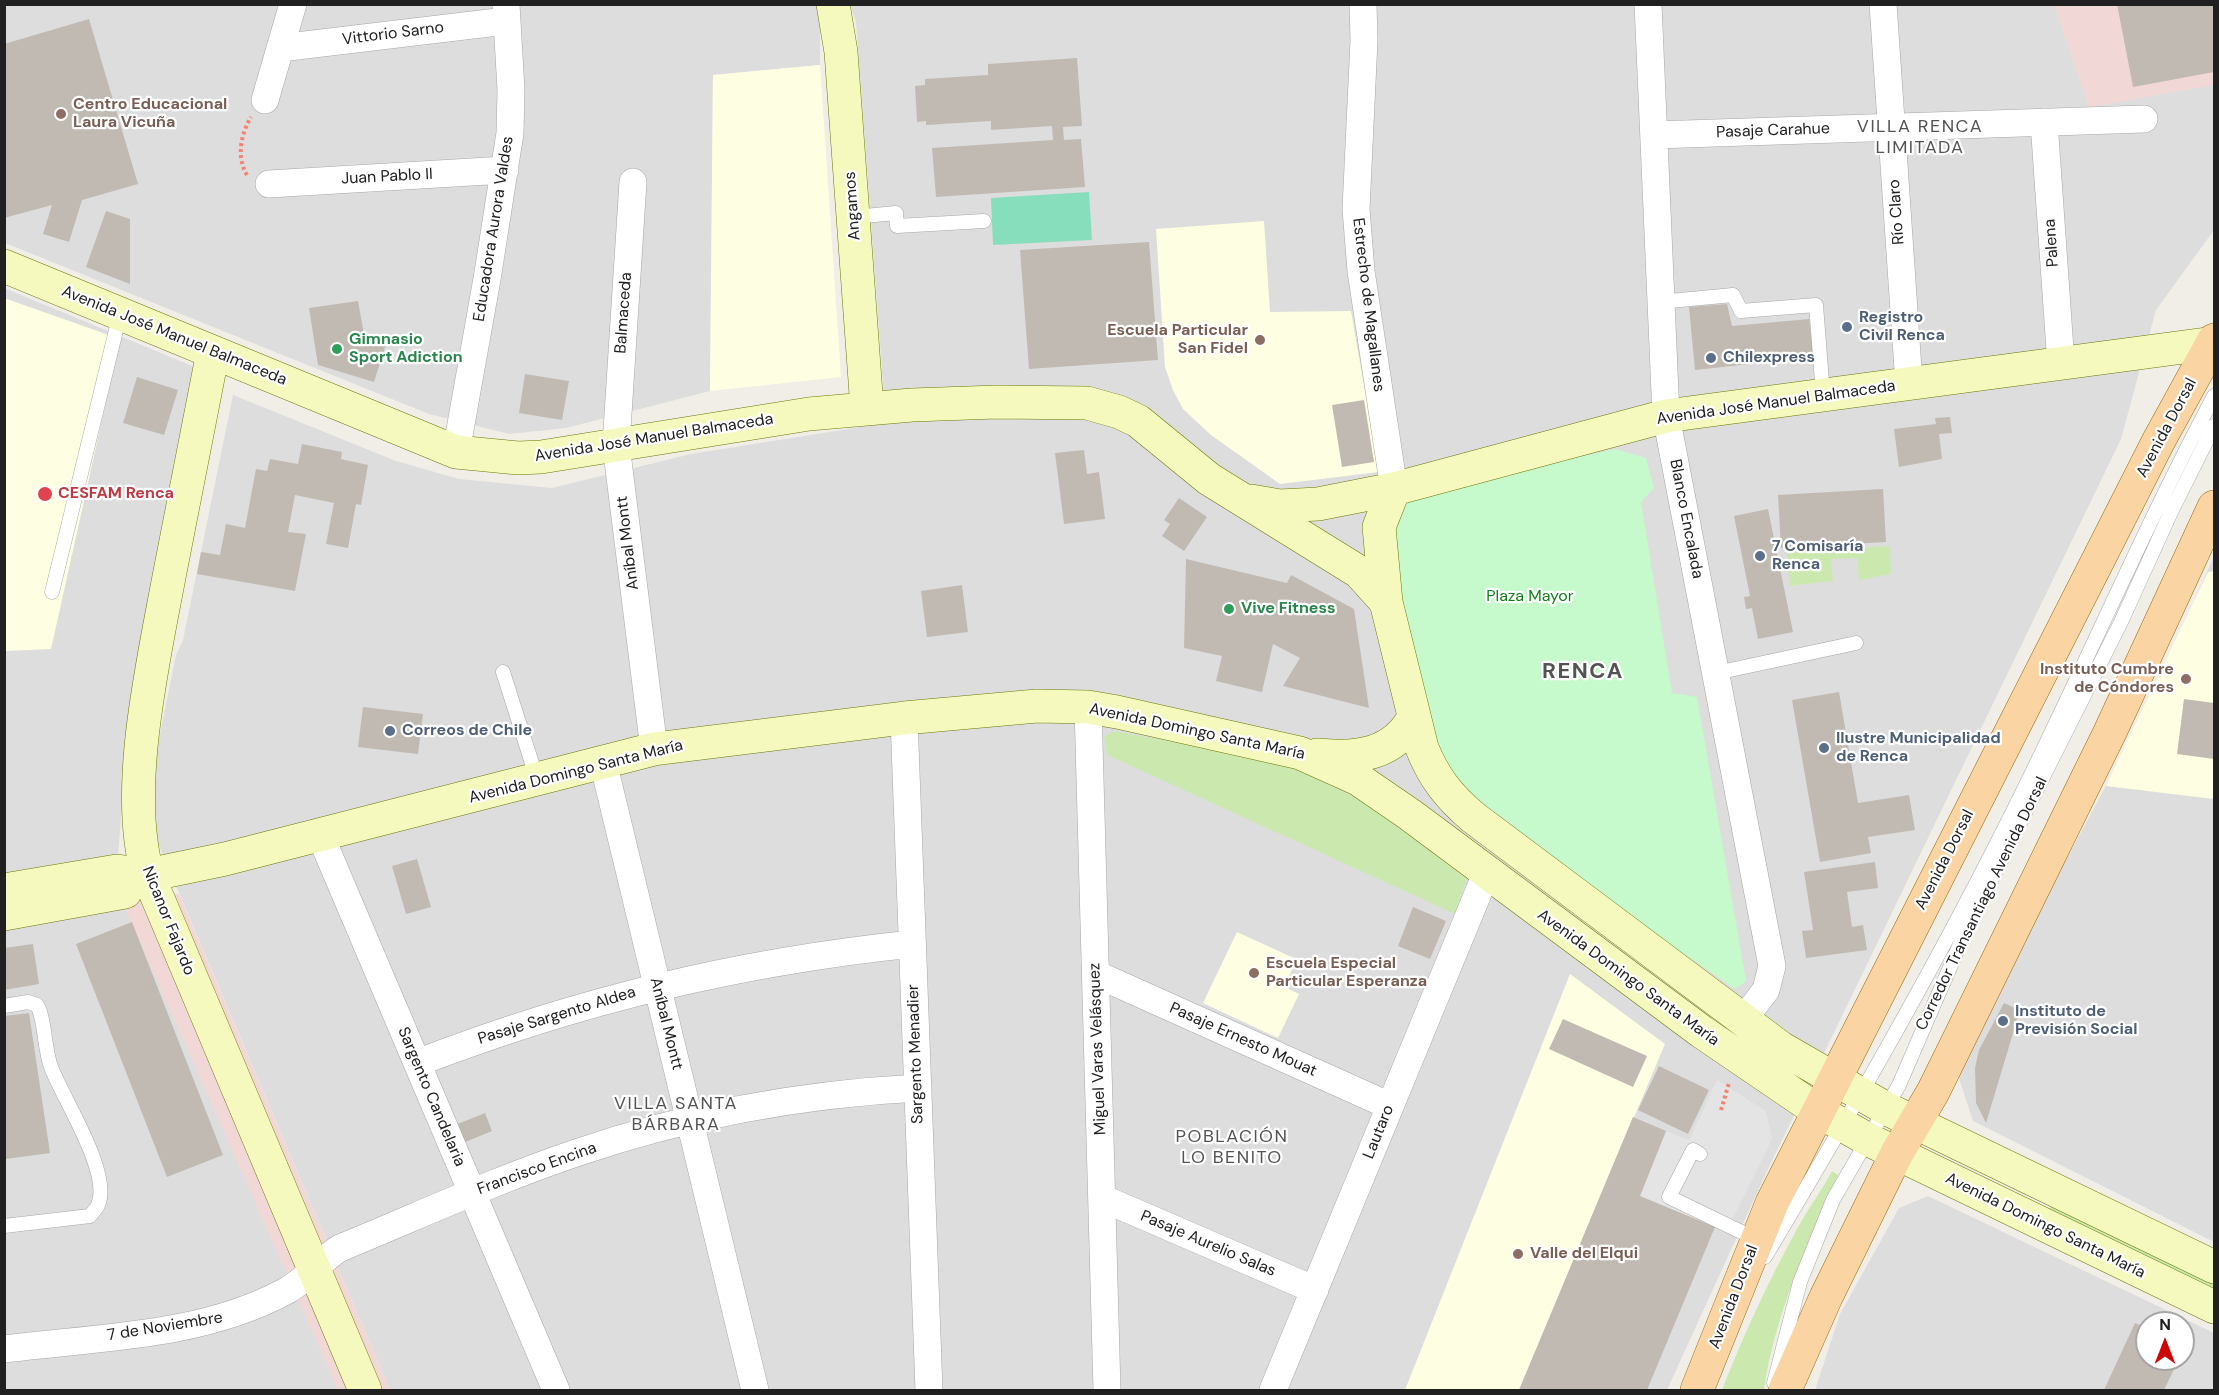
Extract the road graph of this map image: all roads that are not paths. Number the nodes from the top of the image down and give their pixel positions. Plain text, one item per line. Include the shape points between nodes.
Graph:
1 (293, 4) edge
2 (833, 4) edge
3 (1363, 4) edge
4 (1648, 4) edge
5 (1883, 4) edge
6 (506, 13) edge
7 (280, 48) junction
8 (264, 100) road end
9 (2144, 119) dead end
10 (2044, 122) junction
11 (1891, 127) junction
12 (1654, 135) junction
13 (505, 170) junction
14 (633, 182) dead end
15 (269, 184) road end
16 (854, 217) junction
17 (984, 222) dead end
18 (4, 266) edge
19 (1659, 302) junction
20 (120, 314) junction
21 (2214, 342) edge
22 (213, 352) junction
23 (2061, 364) junction
24 (1909, 384) junction
25 (1823, 396) junction
26 (2214, 396) edge
27 (867, 408) junction
28 (1666, 416) junction
29 (2214, 426) edge
30 (616, 445) junction
31 (456, 452) junction
32 (1394, 489) junction
33 (1237, 498) junction
34 (2214, 507) edge
35 (52, 592) dead end
36 (1386, 602) junction
37 (1856, 643) dead end
38 (503, 672) dead end
39 (1716, 673) junction
40 (1088, 707) junction
41 (1414, 717) junction
42 (904, 718) junction
43 (654, 749) junction
44 (1300, 753) junction
45 (603, 762) junction
46 (537, 780) junction
47 (321, 837) junction
48 (1485, 874) junction
49 (148, 875) junction
50 (17, 900) edge
51 (912, 944) junction
52 (1096, 974) junction
53 (657, 986) junction
54 (4, 1006) edge
55 (1743, 1020) junction
56 (417, 1063) junction
57 (918, 1088) junction
58 (1861, 1094) junction
59 (1390, 1106) junction
60 (690, 1120) junction
61 (1916, 1122) junction
62 (1843, 1126) junction
63 (1897, 1153) junction
64 (1700, 1154) dead end
65 (472, 1193) junction
66 (1102, 1198) junction
67 (4, 1227) edge
68 (1756, 1239) junction
69 (2214, 1267) edge
70 (314, 1269) junction
71 (1315, 1290) junction
72 (2214, 1307) edge
73 (1722, 1331) junction
74 (4, 1349) edge
75 (364, 1390) edge
76 (556, 1390) edge
77 (755, 1390) edge
78 (928, 1390) edge
79 (1107, 1390) edge
80 (1273, 1390) edge
81 (1697, 1390) edge
82 (1772, 1390) edge
83 (1785, 1390) edge

1 - 7 street
2 - 16 main road, Angamos via 841,52
3 - 32 street, Estrecho de Magallanes via 1356,209 1361,271
4 - 12 street, Blanco Encalada
5 - 11 street, Río Claro
6 - 7 street, Vittorio Sarno
6 - 13 street, Educadora Aurora Valdes via 511,90
7 - 8 street
9 - 10 street, Pasaje Carahue
10 - 11 street, Pasaje Carahue
10 - 23 street, Palena
11 - 12 street, Pasaje Carahue
11 - 24 street, Río Claro
12 - 19 street, Blanco Encalada
13 - 15 street, Juan Pablo II
13 - 31 street, Educadora Aurora Valdes
14 - 30 street, Balmaceda
16 - 17 lane via 896,213 897,226
16 - 27 main road, Angamos
18 - 20 main road, Avenida José Manuel Balmaceda
19 - 25 lane via 1733,296 1741,311 1816,306
19 - 28 street, Blanco Encalada
20 - 22 main road, Avenida José Manuel Balmaceda
20 - 35 lane
21 - 23 main road, Avenida José Manuel Balmaceda
21 - 58 main road, Avenida Dorsal via 2158,442
22 - 31 main road, Avenida José Manuel Balmaceda
22 - 49 main road, Nicanor Fajardo via 148,698 138,815 140,849
23 - 24 main road, Avenida José Manuel Balmaceda
24 - 25 main road, Avenida José Manuel Balmaceda
25 - 28 main road, Avenida José Manuel Balmaceda
26 - 58 lane, Corredor Transantiago Avenida Dorsal via 2025,788
27 - 30 main road, Avenida José Manuel Balmaceda via 750,422
27 - 33 main road, Avenida José Manuel Balmaceda via 1040,401 1087,403 1138,422
28 - 32 main road, Avenida José Manuel Balmaceda
28 - 39 street, Blanco Encalada
29 - 58 lane, Corredor Transantiago Avenida Dorsal via 2121,622 1967,928 1899,1085
30 - 31 main road, Avenida José Manuel Balmaceda via 541,457
30 - 43 street, Aníbal Montt
32 - 33 main road, Avenida José Manuel Balmaceda via 1299,506
32 - 36 main road via 1378,527
33 - 36 main road, Avenida José Manuel Balmaceda via 1359,572
34 - 61 main road via 2110,732
36 - 41 main road, Avenida José Manuel Balmaceda
37 - 39 lane
38 - 46 lane
39 - 55 street, Blanco Encalada via 1772,966 1766,990
40 - 42 main road, Avenida Domingo Santa María via 1037,705
40 - 44 main road, Avenida Domingo Santa María
40 - 52 street, Miguel Varas Velásquez
41 - 44 main road via 1401,737 1370,754
41 - 55 main road, Avenida Domingo Santa María via 1429,766 1456,802
42 - 43 main road, Avenida Domingo Santa María
42 - 51 street, Sargento Menadier
43 - 45 main road, Avenida Domingo Santa María
44 - 48 main road, Avenida Domingo Santa María via 1340,769 1375,790
45 - 46 main road, Avenida Domingo Santa María
45 - 53 street, Aníbal Montt
46 - 47 main road, Avenida Domingo Santa María
47 - 49 main road, Avenida Domingo Santa María
47 - 56 street, Sargento Candelaria
48 - 59 street, Lautaro
48 - 62 main road, Avenida Domingo Santa María via 1648,994
49 - 50 main road, Avenida Domingo Santa María via 123,893
49 - 70 main road, Nicanor Fajardo
51 - 53 street, Pasaje Sargento Aldea via 787,959
51 - 57 street, Sargento Menadier
52 - 59 street, Pasaje Ernesto Mouat
52 - 66 street, Miguel Varas Velásquez
53 - 56 street, Pasaje Sargento Aldea via 532,1021
53 - 60 street, Aníbal Montt
54 - 67 lane via 28,1002 37,1005 41,1012 44,1045 52,1069 94,1159 100,1182 99,1204 90,1216
55 - 58 main road, Avenida Domingo Santa María via 1781,1048
56 - 65 street, Sargento Candelaria
57 - 60 street, Francisco Encina via 803,1098
57 - 78 street, Sargento Menadier
58 - 61 main road, Avenida Domingo Santa María
58 - 62 main road, Avenida Dorsal
58 - 62 lane, Corredor Transantiago Avenida Dorsal
59 - 71 street, Lautaro
60 - 65 street, Francisco Encina via 577,1152
60 - 77 street, Aníbal Montt
61 - 63 main road
61 - 69 main road, Avenida Domingo Santa María
62 - 63 main road, Avenida Domingo Santa María
62 - 68 main road, Avenida Dorsal
62 - 73 lane, Corredor Transantiago Avenida Dorsal
62 - 82 lane, Corredor Transantiago Avenida Dorsal via 1833,1200 1800,1282
63 - 72 main road, Avenida Domingo Santa María
63 - 83 main road via 1809,1331
64 - 68 lane via 1693,1150 1670,1197
65 - 70 street, Francisco Encina via 340,1248
65 - 76 street, Sargento Candelaria
66 - 71 street, Pasaje Aurelio Salas
66 - 79 street, Miguel Varas Velásquez
68 - 73 main road, Avenida Dorsal
70 - 74 street, 7 de Noviembre via 289,1290 220,1320
70 - 75 main road, Nicanor Fajardo
71 - 80 street, Lautaro
73 - 81 main road, Avenida Dorsal

